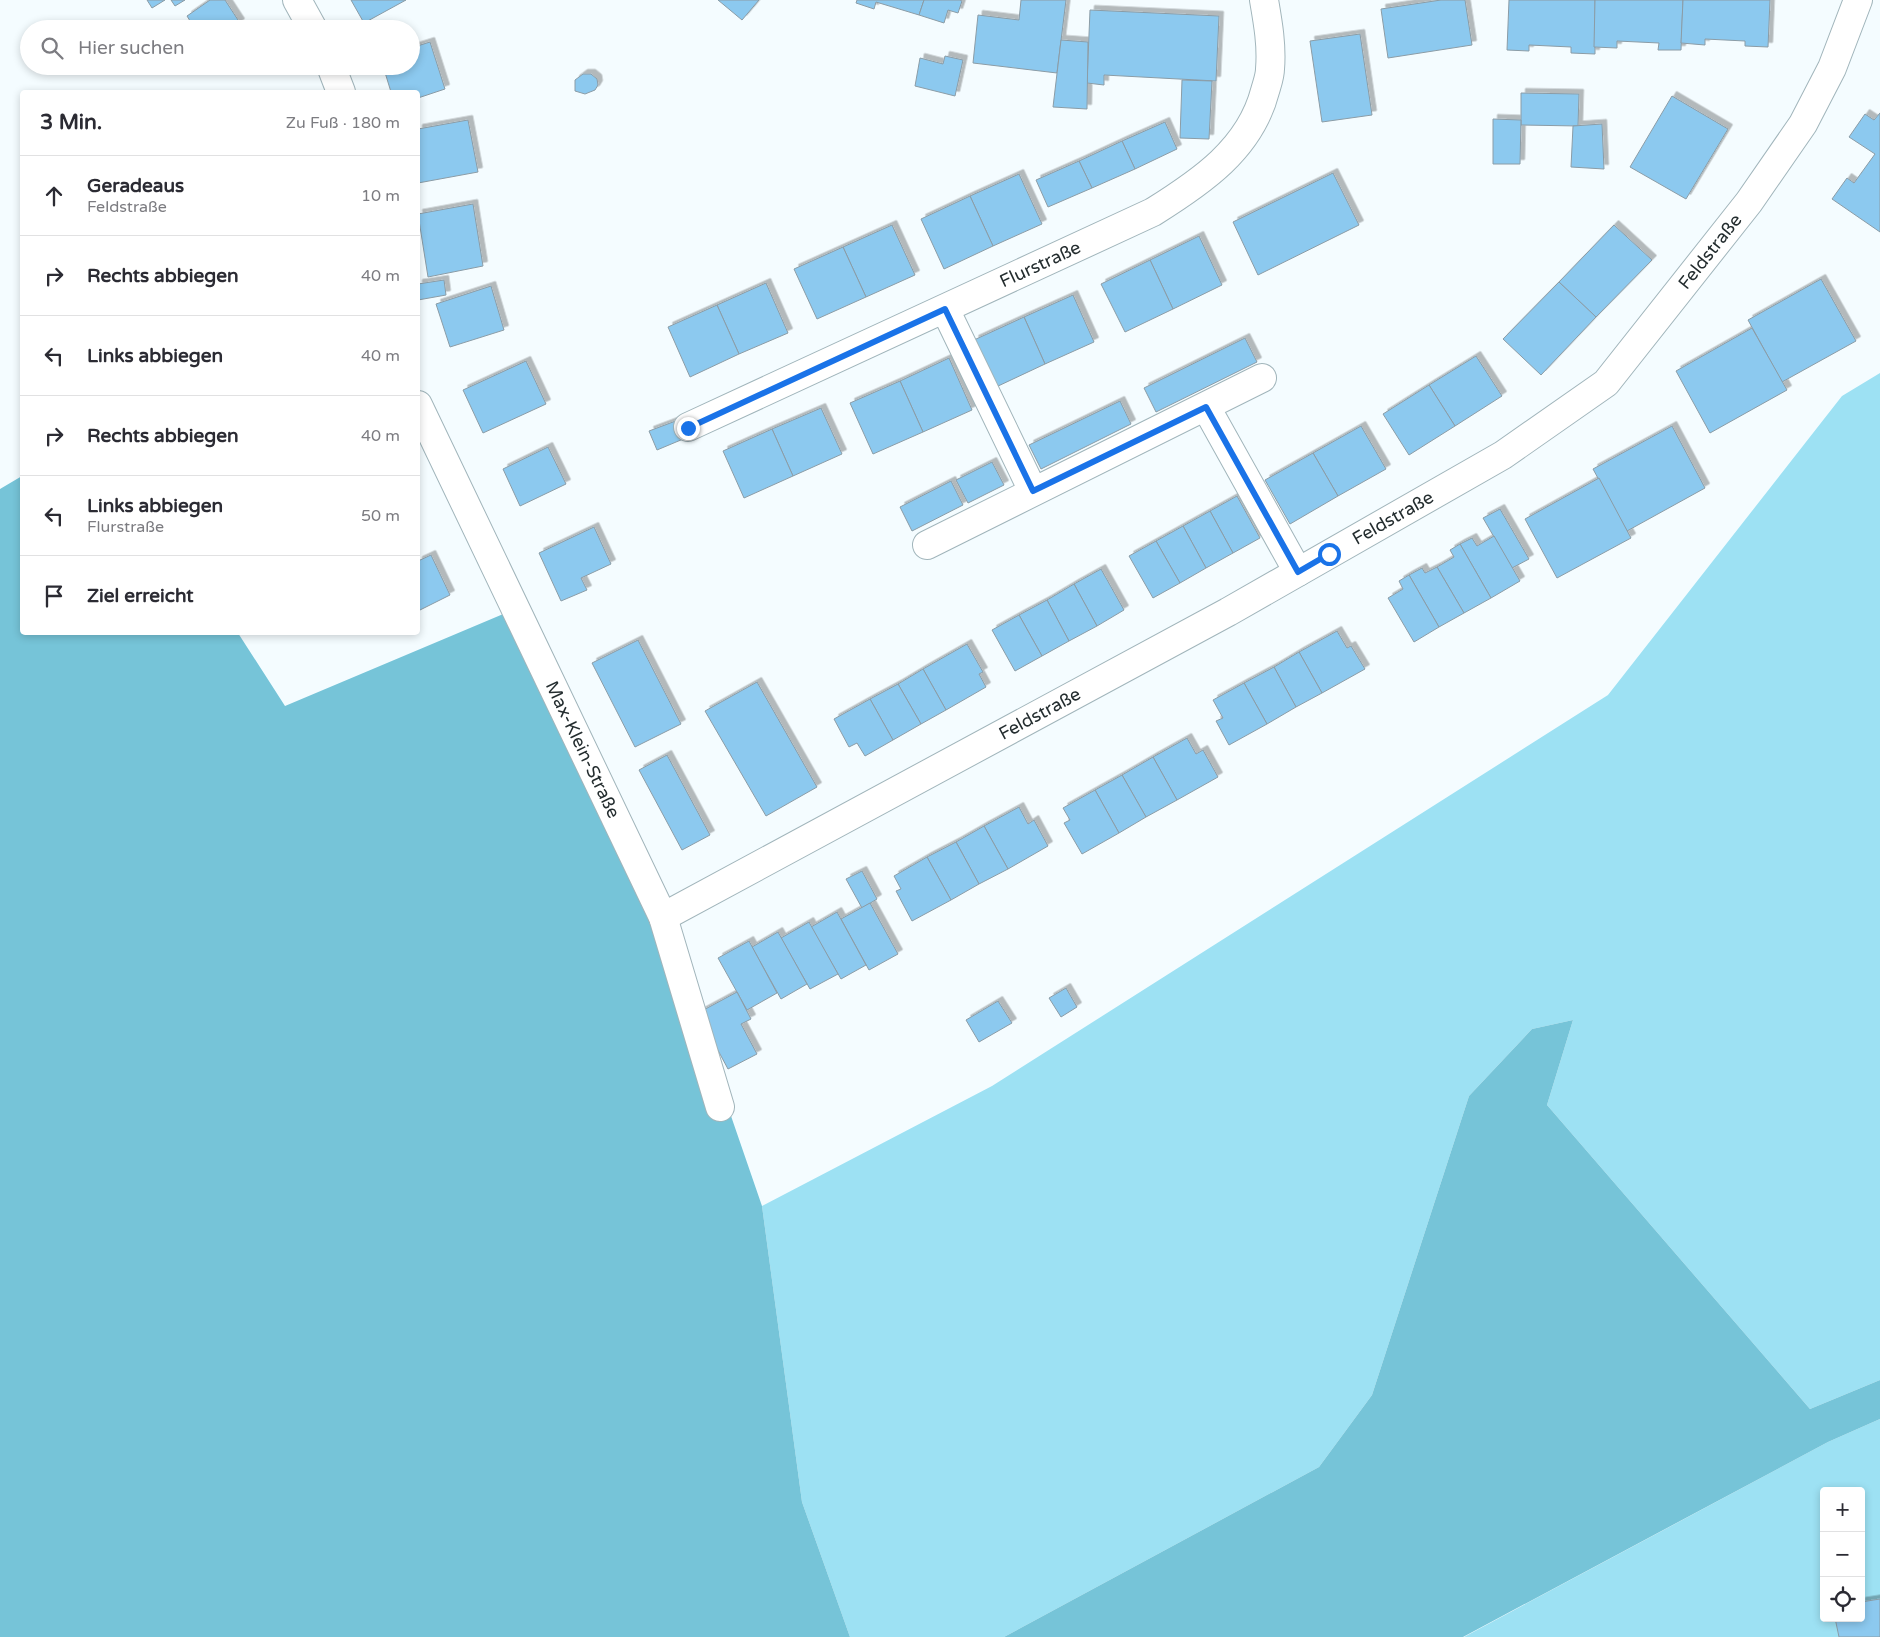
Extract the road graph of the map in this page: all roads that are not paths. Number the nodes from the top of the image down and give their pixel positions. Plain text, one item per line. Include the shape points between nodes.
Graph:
1 (297, 0) edge
2 (1264, 0) edge
3 (1858, 0) edge
4 (308, 20) edge
5 (334, 75) edge
6 (340, 90) edge
7 (945, 309) junction
8 (1262, 378) dead end
9 (1206, 407) junction
10 (420, 409) edge
11 (688, 428) dead end
12 (1033, 491) junction
13 (927, 544) dead end
14 (1298, 572) junction
15 (662, 917) junction
16 (720, 1107) dead end

1 - 4 street
2 - 7 street, Flurstraße via 1270,36 1270,71 1260,113 1242,141 1222,162 1190,189 1153,212
3 - 14 street, Feldstraße via 1832,68 1803,124 1749,202 1606,384 1503,455
5 - 6 street
7 - 11 street, Flurstraße
7 - 12 street
8 - 9 street
9 - 12 street
9 - 14 street
10 - 15 street, Max-Klein-Straße
12 - 13 street
14 - 15 street, Feldstraße
15 - 16 street, Max-Klein-Straße

